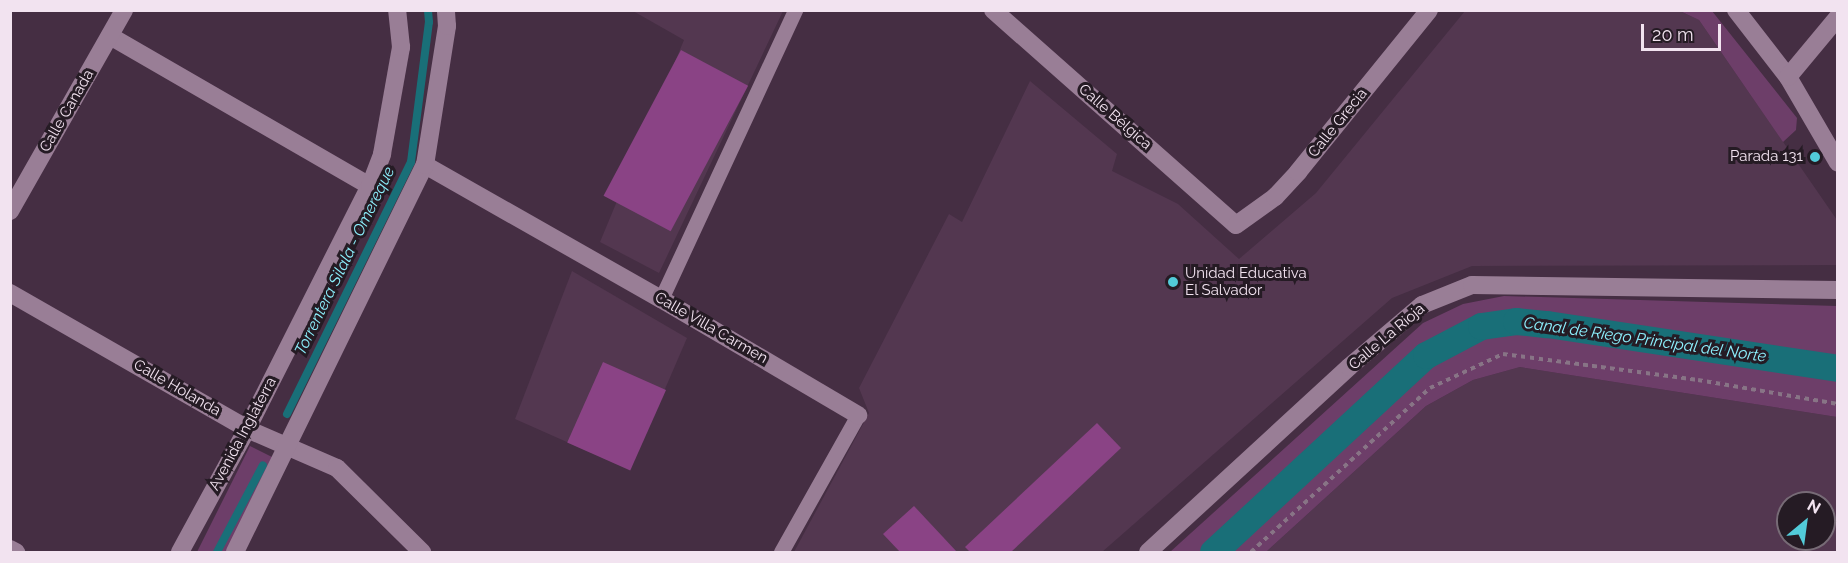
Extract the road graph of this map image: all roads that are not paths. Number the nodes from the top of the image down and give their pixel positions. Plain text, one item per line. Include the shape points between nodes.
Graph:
1 (124, 10) edge
2 (397, 10) edge
3 (446, 10) edge
4 (795, 10) edge
5 (1429, 10) edge
6 (1736, 10) edge
7 (999, 12) edge
8 (1838, 17) edge
9 (110, 36) junction
10 (1788, 77) junction
11 (1831, 144) edge
12 (1838, 163) edge
13 (425, 165) junction
14 (370, 186) junction
15 (10, 211) edge
16 (1236, 225) joint
17 (1838, 291) edge
18 (10, 293) edge
19 (661, 299) junction
20 (858, 415) joint
21 (248, 429) junction
22 (287, 445) junction
23 (10, 549) edge
24 (16, 552) edge
25 (180, 552) edge
26 (235, 552) edge
27 (422, 552) edge
28 (781, 552) edge
29 (1148, 552) edge

1 - 9 street, Calle Canada
2 - 14 street, Avenida Inglaterra via 401,47 382,154
3 - 13 street via 447,26
4 - 19 lane
5 - 16 street, Calle Grecia via 1298,172 1275,197
6 - 10 street
7 - 16 street, Calle Bélgica
8 - 10 street
9 - 14 street
9 - 15 street, Calle Canada
10 - 11 street
11 - 12 street
13 - 19 street, Calle Villa Carmen
13 - 22 street
14 - 21 street, Avenida Inglaterra
17 - 29 street, Calle La Rioja via 1472,285 1422,305
18 - 21 street, Calle Holanda
19 - 20 street, Calle Villa Carmen
20 - 28 lane, Calle Villa Carmen
21 - 22 street, Calle Holanda
21 - 25 street, Avenida Inglaterra
22 - 26 street
22 - 27 street, Calle Holanda via 338,468
23 - 24 street

